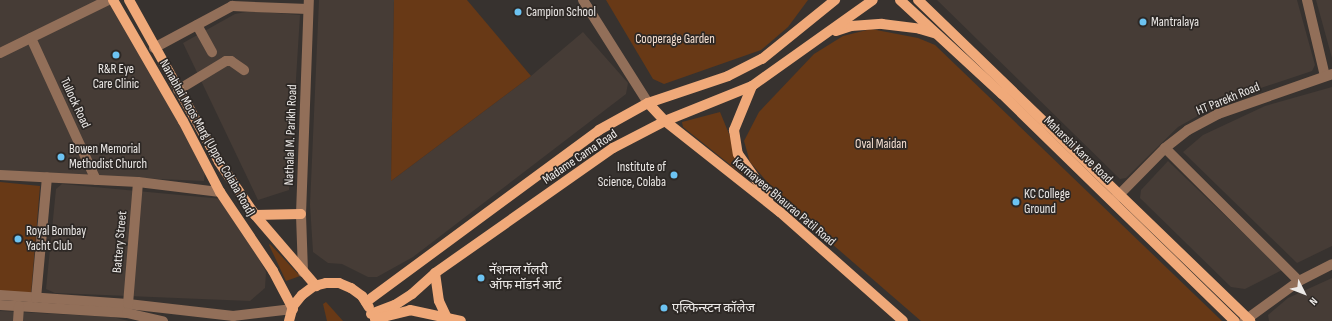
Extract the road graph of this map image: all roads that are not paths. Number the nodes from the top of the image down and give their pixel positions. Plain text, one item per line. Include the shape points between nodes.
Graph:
1 (108, 0) edge
2 (113, 0) edge
3 (129, 0) edge
4 (583, 0) edge
5 (825, 0) edge
6 (835, 0) edge
7 (873, 0) edge
8 (900, 0) edge
9 (918, 0) edge
10 (1307, 0) edge
11 (308, 4) edge
12 (820, 11) junction
13 (197, 25) junction
14 (938, 34) junction
15 (826, 35) junction
16 (31, 38) junction
17 (154, 48) junction
18 (212, 52) dead end
19 (0, 53) edge
20 (244, 70) dead end
21 (1329, 75) edge
22 (752, 86) junction
23 (178, 90) junction
24 (648, 103) junction
25 (665, 122) junction
26 (1165, 148) junction
27 (0, 174) edge
28 (47, 177) junction
29 (96, 180) junction
30 (138, 182) junction
31 (220, 192) junction
32 (1115, 198) junction
33 (780, 212) junction
34 (255, 214) junction
35 (301, 214) junction
36 (1332, 264) edge
37 (303, 272) junction
38 (435, 273) junction
39 (1299, 281) junction
40 (316, 286) junction
41 (0, 296) edge
42 (36, 298) junction
43 (366, 302) junction
44 (128, 304) junction
45 (0, 305) edge
46 (19, 306) junction
47 (292, 308) junction
48 (372, 318) edge
49 (447, 318) junction
50 (1247, 320) edge
51 (18, 321) edge
52 (163, 321) edge
53 (289, 321) edge
54 (461, 321) edge
55 (903, 321) edge
56 (1235, 321) edge

1 - 16 street
2 - 31 main road, Nanabhai Moos Marg (Upper Colaba Road) via 183,121
3 - 17 main road, Nanabhai Moos Marg (Upper Colaba Road)
4 - 24 street
5 - 12 main road
6 - 12 main road, Madame Cama Road
7 - 15 main road, Madame Cama Road
8 - 14 main road, Maharshi Karve Road
9 - 32 main road, Maharshi Karve Road
10 - 21 street
11 - 13 street via 232,6
11 - 35 street, Nathalal M. Parikh Road
12 - 24 main road, Madame Cama Road via 762,58 728,76
13 - 17 street
13 - 18 street
14 - 15 main road via 882,24 851,26
14 - 32 main road, Maharshi Karve Road
15 - 22 main road, Madame Cama Road
16 - 19 street
16 - 29 street, Tullock Road
17 - 23 main road, Nanabhai Moos Marg (Upper Colaba Road)
20 - 23 street via 231,60 226,61
21 - 26 street, HT Parekh Road via 1218,114 1188,130
22 - 25 main road, Madame Cama Road
22 - 33 main road via 734,130 738,154
23 - 34 main road, Nanabhai Moos Marg (Upper Colaba Road) via 219,162
24 - 25 main road, Karmaveer Bhaurao Patil Road
24 - 43 main road, Madame Cama Road via 600,130
25 - 33 main road, Karmaveer Bhaurao Patil Road
25 - 38 main road, Madame Cama Road via 613,148
26 - 32 street, HT Parekh Road
26 - 39 street
27 - 28 street
28 - 29 street
28 - 42 street
29 - 30 street
30 - 31 street
30 - 44 street, Battery Street
31 - 47 main road, Nanabhai Moos Marg (Upper Colaba Road) via 273,271
32 - 50 main road, Maharshi Karve Road
32 - 56 main road, Maharshi Karve Road
33 - 55 main road, Karmaveer Bhaurao Patil Road
34 - 35 main road
34 - 37 main road, Nanabhai Moos Marg (Upper Colaba Road)
35 - 37 street, Nathalal M. Parikh Road
36 - 39 street
37 - 40 main road, Nanabhai Moos Marg (Upper Colaba Road)
38 - 48 main road, Madame Cama Road via 412,294
38 - 49 main road via 439,301
39 - 50 street
40 - 43 main road via 339,283 352,288
40 - 47 main road via 302,295
41 - 42 street
42 - 44 street
43 - 48 main road
44 - 47 street via 233,316
45 - 46 street
46 - 51 street
46 - 52 street via 127,313
47 - 53 main road
48 - 49 main road via 410,310
49 - 54 main road

